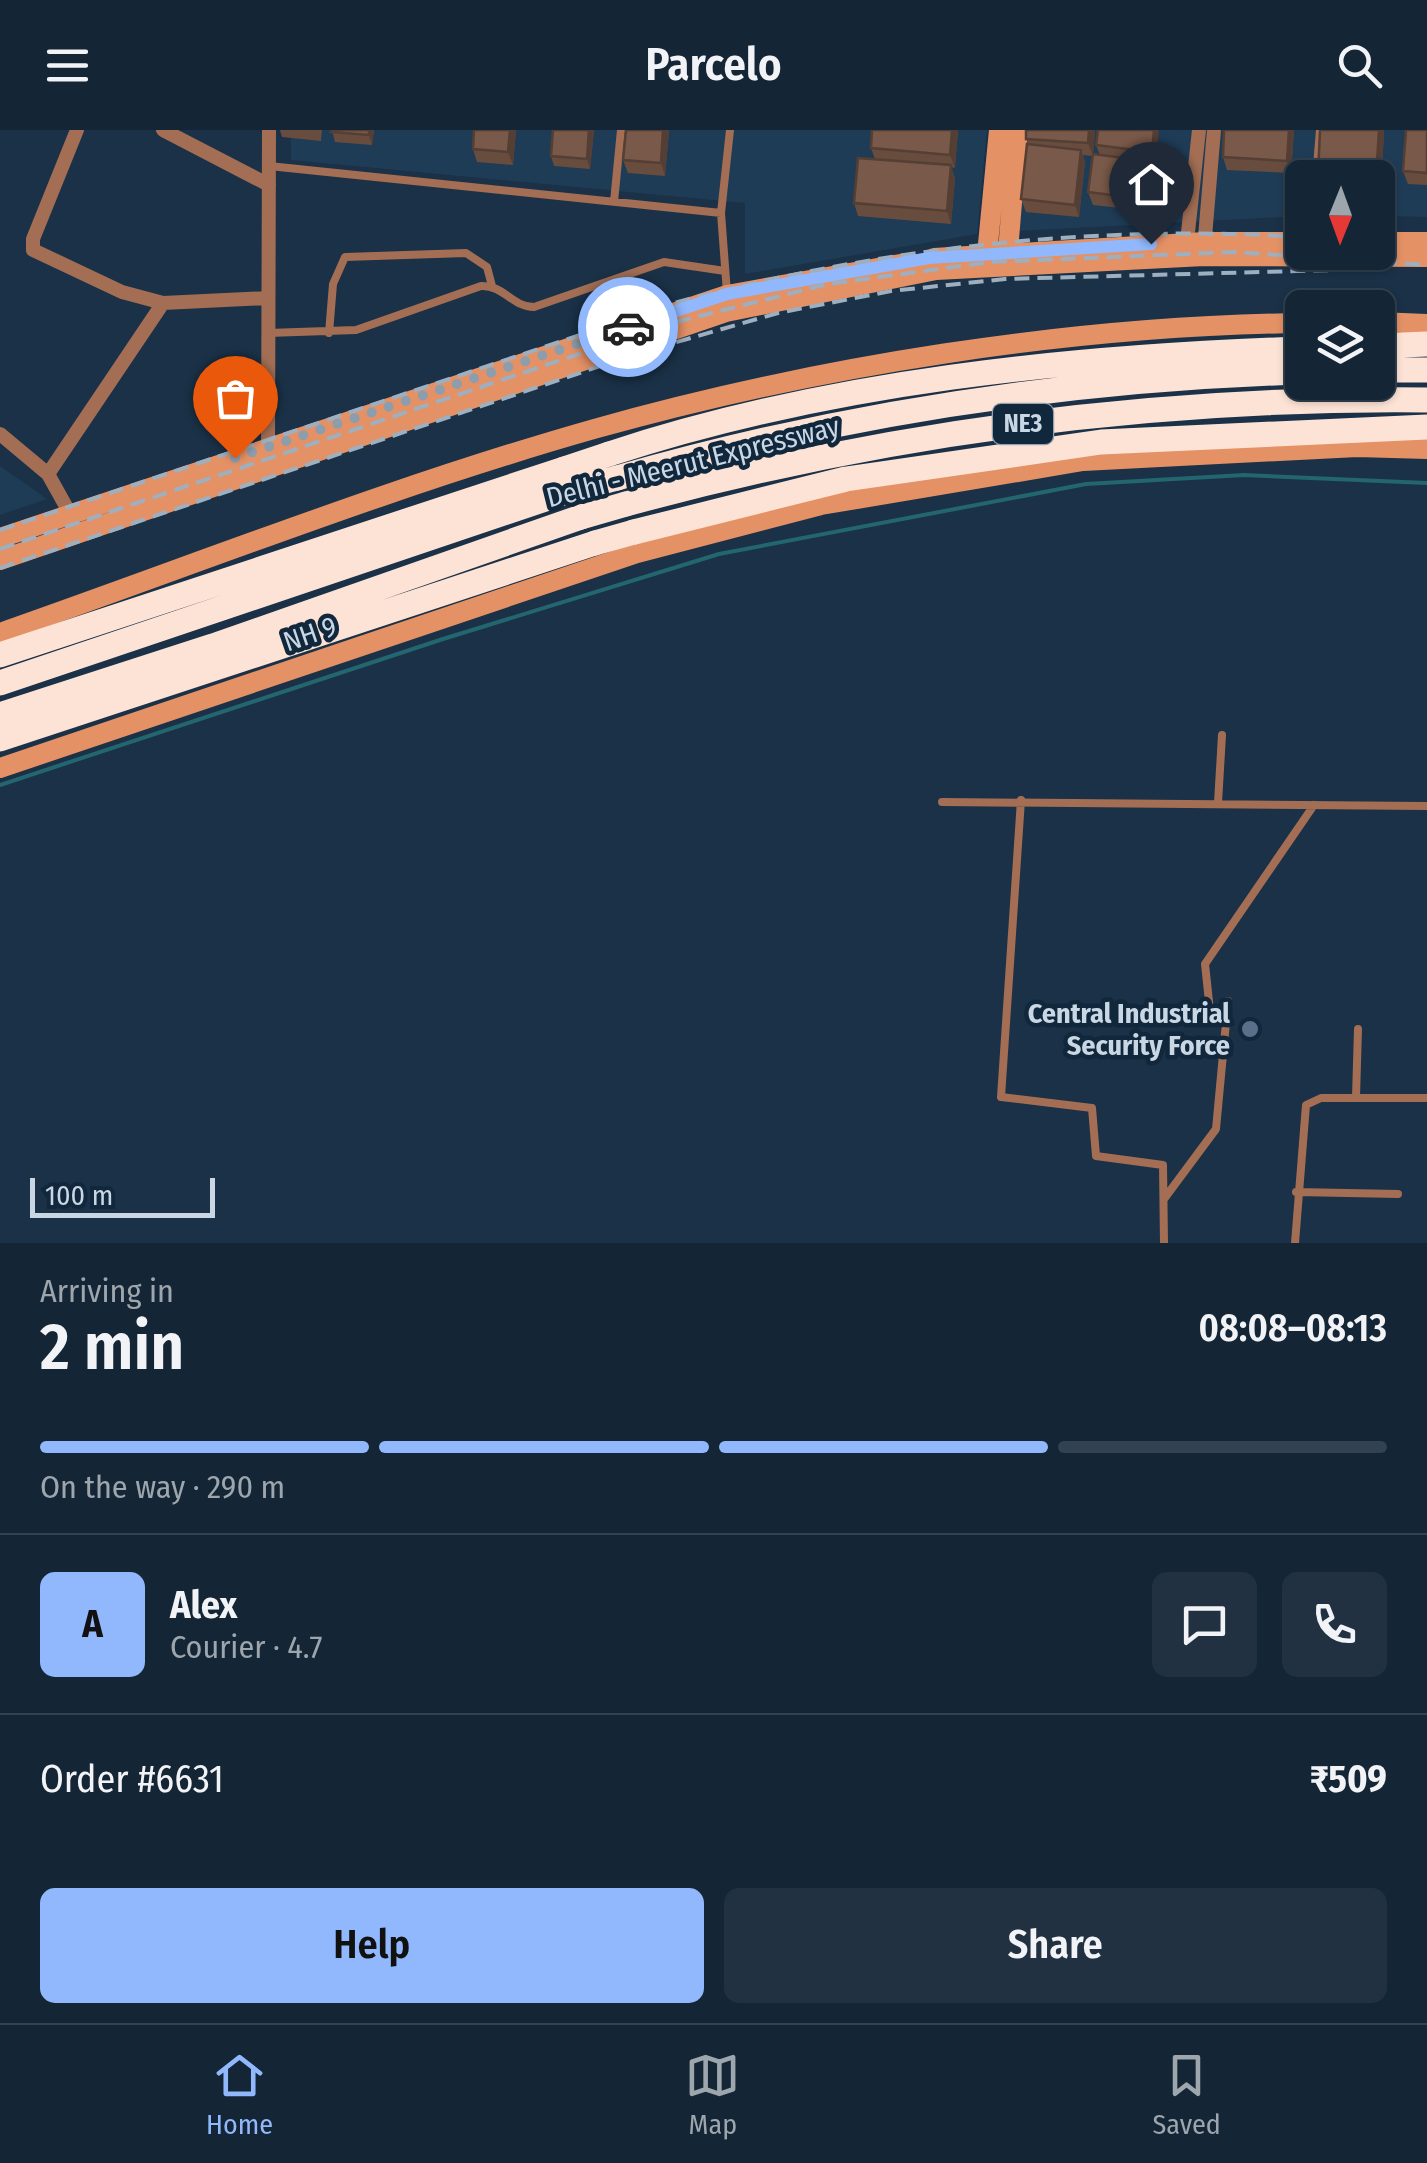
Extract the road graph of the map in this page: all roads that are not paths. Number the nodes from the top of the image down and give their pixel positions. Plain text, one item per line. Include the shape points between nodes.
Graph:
1 (78, 130) edge
2 (163, 130) edge
3 (269, 130) edge
4 (621, 130) edge
5 (730, 130) edge
6 (998, 130) edge
7 (1018, 130) edge
8 (1198, 130) edge
9 (1214, 130) edge
10 (1320, 130) edge
11 (1318, 160) edge
12 (269, 166) junction
13 (1139, 167) edge
14 (1194, 174) junction
15 (269, 185) junction
16 (1002, 190) junction
17 (614, 202) junction
18 (721, 214) junction
19 (1395, 242) edge
20 (1427, 242) edge
21 (1285, 243) edge
22 (1195, 249) junction
23 (1427, 258) edge
24 (997, 259) junction
25 (725, 272) junction
26 (492, 286) junction
27 (268, 298) junction
28 (163, 302) junction
29 (726, 303) junction
30 (1395, 323) edge
31 (1285, 324) edge
32 (1427, 324) edge
33 (268, 333) junction
34 (328, 333) junction
35 (1427, 344) edge
36 (1395, 345) edge
37 (1285, 350) edge
38 (1395, 370) edge
39 (1427, 370) edge
40 (1285, 372) edge
41 (1427, 400) edge
42 (1427, 427) edge
43 (596, 428) junction
44 (0, 434) edge
45 (562, 439) junction
46 (268, 446) junction
47 (1427, 449) edge
48 (613, 466) junction
49 (269, 468) junction
50 (48, 474) junction
51 (566, 480) junction
52 (75, 524) junction
53 (0, 538) edge
54 (636, 542) junction
55 (601, 553) junction
56 (0, 560) edge
57 (0, 633) edge
58 (0, 655) edge
59 (0, 683) edge
60 (0, 715) edge
61 (1222, 735) dead end
62 (0, 738) edge
63 (0, 768) edge
64 (1021, 800) junction
65 (942, 802) dead end
66 (1218, 803) junction
67 (1314, 804) junction
68 (1427, 806) edge
69 (1228, 1001) dead end
70 (1210, 1011) dead end
71 (1358, 1028) dead end
72 (1356, 1097) junction
73 (1427, 1098) edge
74 (1296, 1192) junction
75 (1398, 1194) dead end
76 (1164, 1199) junction
77 (1164, 1243) edge
78 (1296, 1243) edge

1 - 28 street via 33,250 122,292
2 - 15 street
3 - 12 street
4 - 17 lane
5 - 18 lane
6 - 16 street
7 - 16 street
8 - 14 street
9 - 22 street
10 - 11 lane
12 - 15 street
12 - 17 lane
13 - 14 lane
14 - 22 street
15 - 27 street
16 - 24 street
17 - 18 lane
18 - 25 lane
19 - 20 street
21 - 22 street
22 - 23 street
22 - 24 street
24 - 29 street
25 - 26 lane via 664,262 534,307
25 - 29 lane
26 - 34 lane via 381,324
26 - 34 lane via 487,267 466,253 346,257 333,284
27 - 28 street
27 - 33 street
28 - 50 street
29 - 46 street
29 - 49 street
30 - 32 street
31 - 43 street via 988,349 797,380
33 - 34 lane
33 - 46 street
35 - 36 highway
37 - 48 highway via 1067,363 941,380 804,404
38 - 39 highway
40 - 48 highway, Delhi - Meerut Expressway / NE3 via 1050,389
41 - 60 highway, Delhi - Meerut Expressway / NE3, bridge via 1202,406 904,442 581,517
42 - 54 highway via 1101,442 846,479
43 - 45 street
43 - 54 street via 630,541
44 - 50 street
45 - 55 street
45 - 57 street
46 - 49 street
46 - 52 street
47 - 54 street via 1083,461
48 - 51 highway, Delhi - Meerut Expressway / NE3, bridge
49 - 52 street
50 - 52 street
51 - 58 highway
51 - 59 highway, Delhi - Meerut Expressway / NE3
52 - 53 street
52 - 56 street
54 - 55 highway, bridge
55 - 62 highway
55 - 63 street, NH 9
61 - 66 lane
64 - 65 lane
64 - 66 lane
64 - 76 lane via 1001,1097 1092,1108 1096,1156 1163,1164
66 - 67 lane
67 - 68 lane
67 - 70 lane via 1205,964
69 - 76 lane via 1216,1129
71 - 72 lane
72 - 73 lane
72 - 74 lane via 1321,1098 1302,1109
74 - 75 lane
74 - 78 lane
76 - 77 lane

